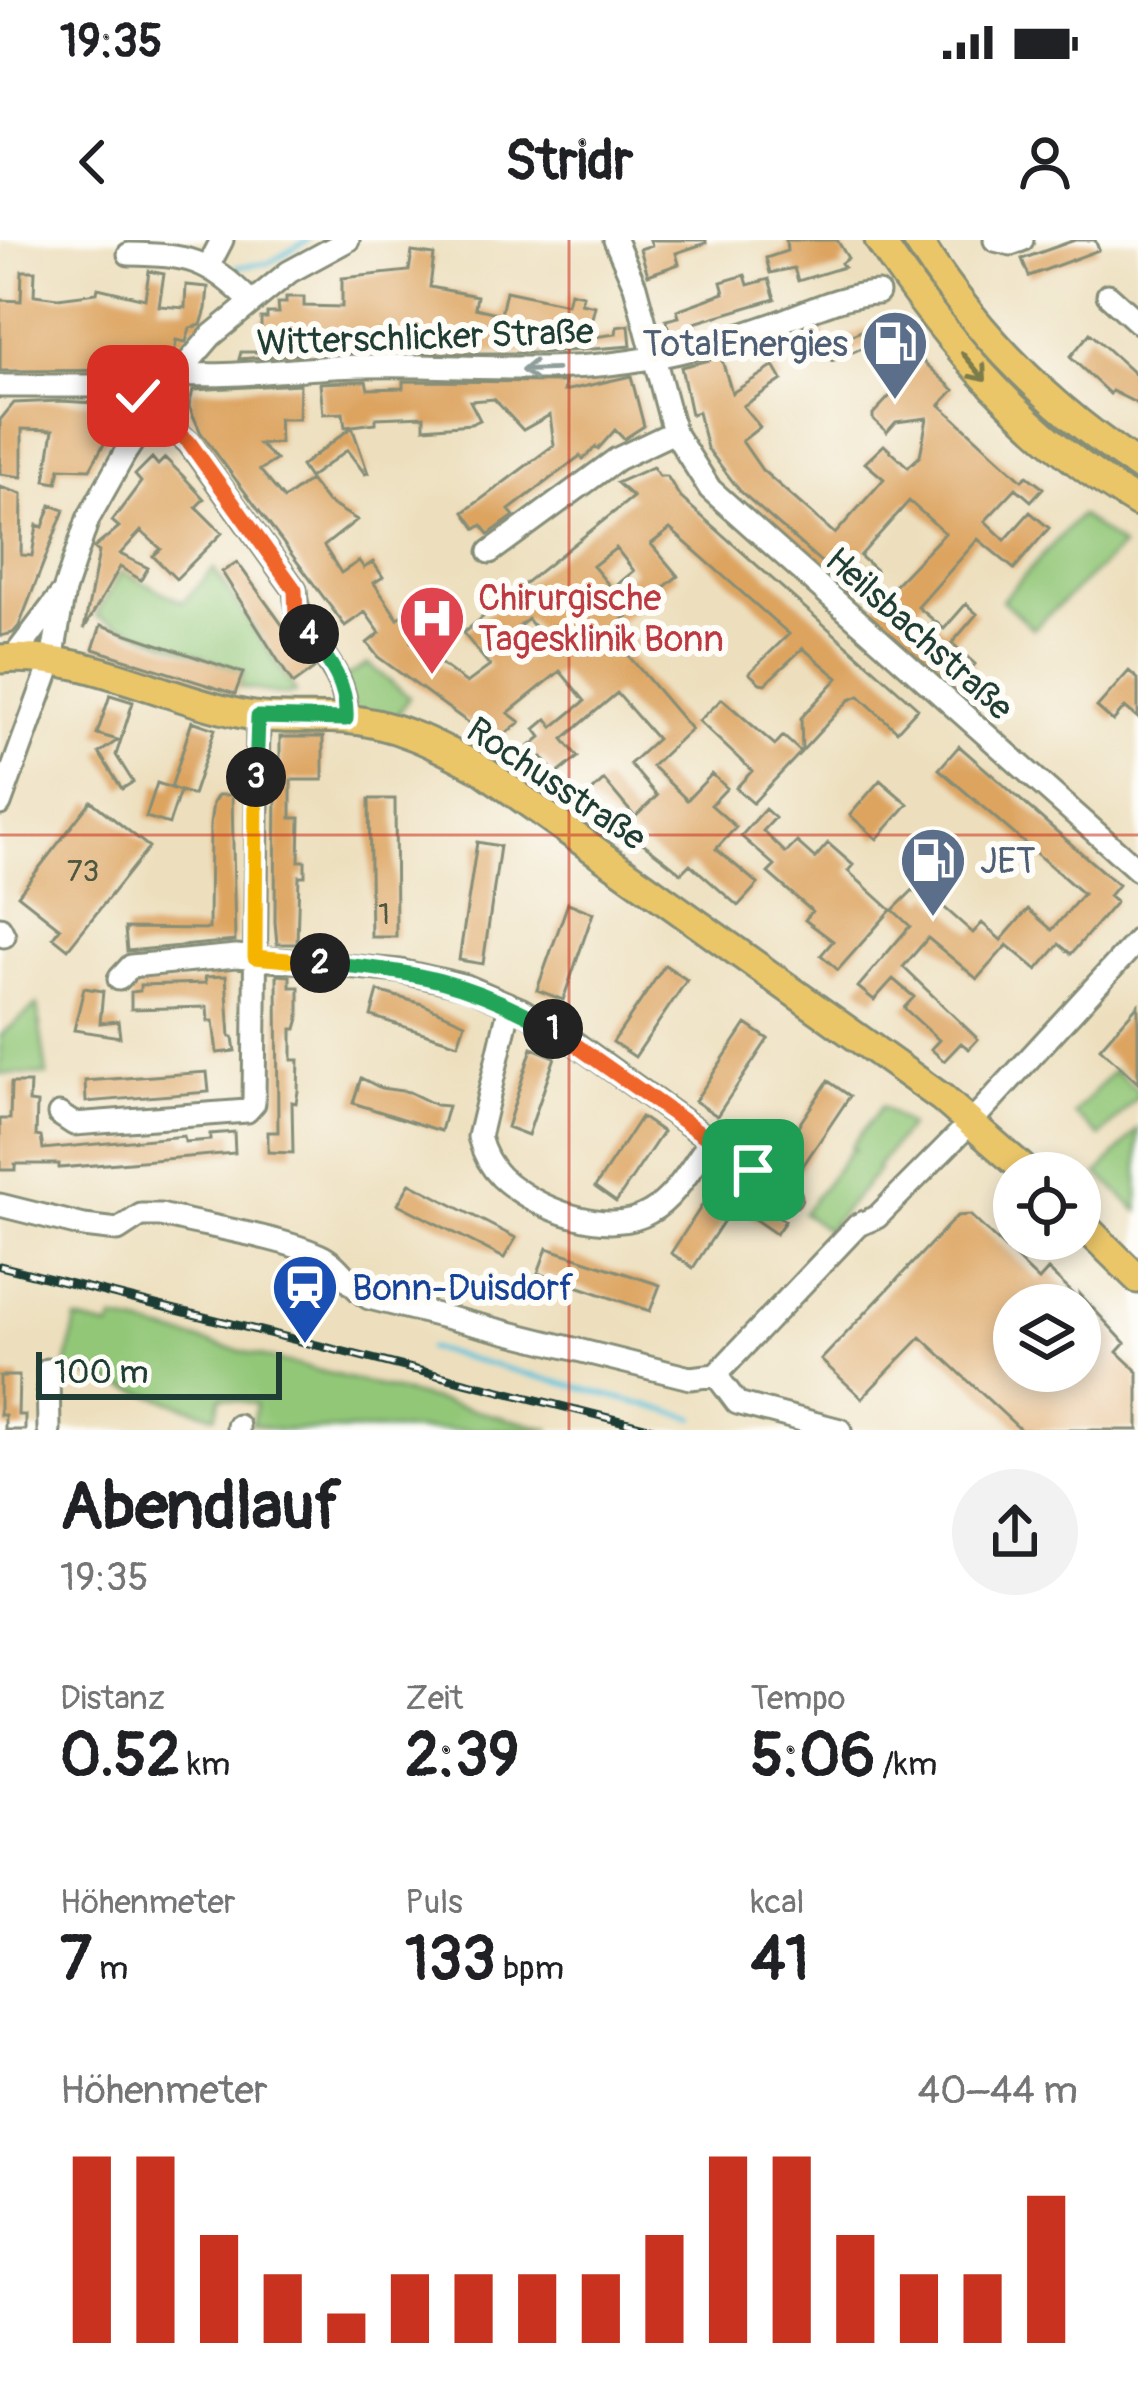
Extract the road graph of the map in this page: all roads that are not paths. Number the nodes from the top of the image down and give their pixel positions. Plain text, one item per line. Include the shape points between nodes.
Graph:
1 (222, 240) edge
2 (348, 240) edge
3 (615, 240) edge
4 (879, 240) edge
5 (917, 240) edge
6 (995, 240) edge
7 (1022, 240) edge
8 (129, 254) dead end
9 (209, 265) junction
10 (878, 293) dead end
11 (1108, 295) dead end
12 (250, 301) junction
13 (1138, 322) edge
14 (655, 358) junction
15 (178, 374) junction
16 (0, 386) edge
17 (152, 410) junction
18 (674, 432) junction
19 (1138, 466) edge
20 (1138, 503) edge
21 (490, 552) dead end
22 (64, 591) junction
23 (7, 658) edge
24 (52, 661) junction
25 (258, 717) junction
26 (346, 719) junction
27 (0, 805) edge
28 (1138, 870) edge
29 (1138, 940) edge
30 (255, 957) junction
31 (119, 979) dead end
32 (510, 1006) junction
33 (59, 1114) dead end
34 (972, 1121) junction
35 (711, 1140) junction
36 (1005, 1152) edge
37 (790, 1197) dead end
38 (0, 1205) edge
39 (1101, 1243) edge
40 (1138, 1279) edge
41 (48, 1370) dead end
42 (716, 1375) junction
43 (49, 1430) edge
44 (840, 1430) edge

1 - 9 street
2 - 12 street
3 - 14 street, Heilsbachstraße
4 -> 20 main road via 997,393
5 - 19 main road via 1012,364
6 - 7 street
8 - 9 street via 181,255
9 - 12 street
10 - 14 street, Witterschlicker Straße
11 - 13 street
12 - 15 street
14 -> 15 street, Witterschlicker Straße via 526,371 388,365
14 - 18 street, Heilsbachstraße
15 - 17 street
16 - 17 street via 127,386
17 - 22 street via 88,519
17 - 26 street via 189,442 295,590 296,616 347,696
18 - 21 street via 617,459
18 - 28 street, Heilsbachstraße via 724,504
22 - 23 street
22 - 24 street
23 - 24 main road, Rochusstraße
24 - 25 main road, Rochusstraße
24 - 27 street
25 - 26 main road, Rochusstraße
25 - 30 street
26 - 34 main road, Rochusstraße via 427,740 481,769
29 - 34 street
30 - 31 street via 131,966
30 - 32 street via 442,978
30 - 33 street via 248,1111 74,1124
32 - 35 street
32 - 35 street via 479,1137 498,1174 519,1191 594,1220 625,1222 672,1192
34 - 36 main road, Rochusstraße
34 - 42 street via 877,1217 858,1225
35 - 37 street
38 - 42 street via 118,1230 141,1215 160,1215 314,1252 369,1298 690,1378
39 - 40 main road
41 - 43 street
42 - 44 street via 736,1402

